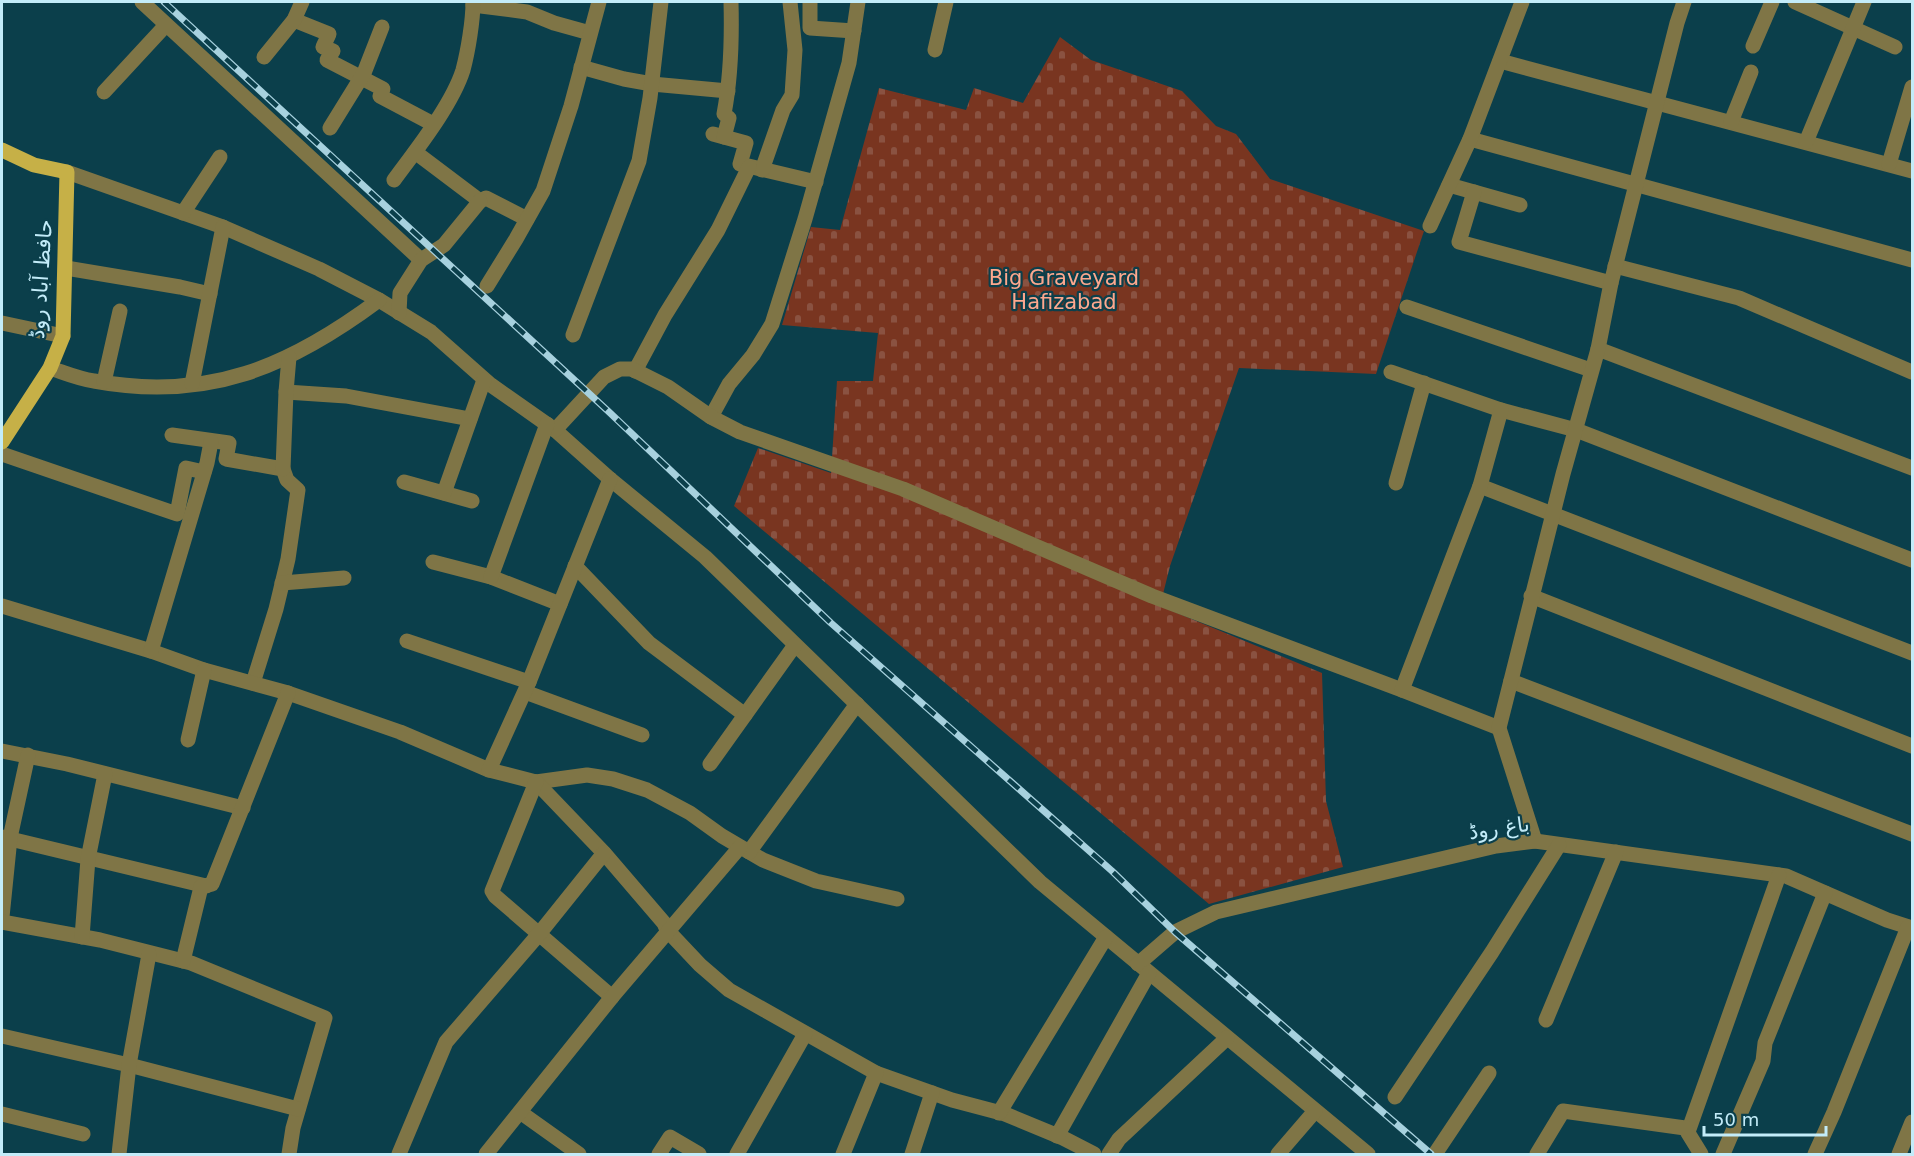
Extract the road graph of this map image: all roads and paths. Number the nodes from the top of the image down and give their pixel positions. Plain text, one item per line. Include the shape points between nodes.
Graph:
1 (141, 2) edge
2 (599, 2) edge
3 (661, 2) edge
4 (731, 2) edge
5 (790, 2) edge
6 (810, 2) edge
7 (858, 2) edge
8 (946, 2) edge
9 (1522, 2) edge
10 (1684, 2) edge
11 (1772, 2) edge
12 (1795, 2) edge
13 (1864, 2) edge
14 (299, 3) edge
15 (473, 3) edge
16 (294, 20) junction
17 (166, 25) junction
18 (382, 27) dead end
19 (1853, 28) junction
20 (854, 31) junction
21 (591, 33) junction
22 (1753, 46) dead end
23 (1895, 47) dead end
24 (935, 50) dead end
25 (264, 57) dead end
26 (1500, 61) junction
27 (581, 67) junction
28 (1751, 72) dead end
29 (361, 78) junction
30 (652, 84) junction
31 (1912, 87) edge
32 (728, 91) junction
33 (104, 92) dead end
34 (1658, 102) junction
35 (1731, 122) junction
36 (433, 124) junction
37 (330, 128) dead end
38 (1470, 139) junction
39 (1806, 142) junction
40 (2, 150) edge
41 (415, 152) junction
42 (220, 156) dead end
43 (1889, 164) junction
44 (755, 168) junction
45 (1912, 171) edge
46 (67, 172) junction
47 (394, 180) dead end
48 (816, 182) junction
49 (1449, 185) junction
50 (1637, 186) junction
51 (1474, 192) junction
52 (480, 201) junction
53 (1520, 205) dead end
54 (183, 213) junction
55 (527, 219) junction
56 (1430, 226) dead end
57 (223, 227) junction
58 (422, 260) junction
59 (1912, 260) edge
60 (1616, 266) junction
61 (66, 268) junction
62 (1611, 283) junction
63 (487, 286) dead end
64 (210, 294) junction
65 (379, 300) junction
66 (1407, 307) dead end
67 (120, 311) dead end
68 (399, 313) junction
69 (2, 323) edge
70 (573, 335) dead end
71 (63, 336) junction
72 (1598, 349) junction
73 (289, 357) junction
74 (50, 368) junction
75 (1591, 370) junction
76 (635, 371) junction
77 (1392, 372) dead end
78 (1912, 372) edge
79 (484, 380) junction
80 (104, 382) junction
81 (1424, 383) junction
82 (192, 384) junction
83 (286, 392) junction
84 (1501, 410) junction
85 (711, 417) junction
86 (470, 419) junction
87 (551, 427) junction
88 (1576, 430) junction
89 (172, 435) dead end
90 (2, 438) edge
91 (211, 442) junction
92 (2, 454) edge
93 (1912, 468) edge
94 (283, 469) junction
95 (204, 472) junction
96 (610, 479) junction
97 (404, 482) dead end
98 (1396, 483) dead end
99 (1480, 486) junction
100 (444, 492) junction
101 (472, 501) dead end
102 (1553, 513) junction
103 (1912, 560) edge
104 (433, 562) dead end
105 (575, 566) junction
106 (344, 578) dead end
107 (491, 578) junction
108 (282, 583) junction
109 (1531, 596) junction
110 (560, 604) junction
111 (2, 606) edge
112 (407, 641) dead end
113 (795, 645) junction
114 (151, 651) junction
115 (1912, 652) edge
116 (204, 670) junction
117 (1511, 681) junction
118 (254, 684) junction
119 (527, 687) junction
120 (1402, 690) junction
121 (288, 693) junction
122 (857, 704) junction
123 (745, 715) junction
124 (1499, 728) junction
125 (642, 735) dead end
126 (188, 740) dead end
127 (1912, 746) edge
128 (2, 751) edge
129 (28, 755) junction
130 (710, 764) dead end
131 (489, 770) junction
132 (105, 774) junction
133 (536, 782) junction
134 (243, 808) junction
135 (1912, 834) edge
136 (6, 837) edge
137 (1535, 842) junction
138 (1559, 845) junction
139 (745, 850) junction
140 (1616, 852) junction
141 (604, 853) junction
142 (88, 859) junction
143 (1779, 875) junction
144 (206, 886) junction
145 (1825, 893) junction
146 (897, 898) dead end
147 (2, 917) edge
148 (2, 922) edge
149 (1910, 928) edge
150 (668, 930) junction
151 (539, 934) junction
152 (82, 937) junction
153 (1106, 937) junction
154 (149, 954) junction
155 (183, 961) junction
156 (1144, 968) junction
157 (612, 997) junction
158 (1546, 1020) dead end
159 (804, 1034) junction
160 (2, 1036) edge
161 (1227, 1038) junction
162 (129, 1065) junction
163 (876, 1073) junction
164 (1489, 1073) dead end
165 (932, 1093) junction
166 (1395, 1097) dead end
167 (298, 1109) junction
168 (1315, 1111) junction
169 (520, 1112) junction
170 (999, 1113) junction
171 (2, 1114) edge
172 (1912, 1122) edge
173 (1688, 1132) junction
174 (82, 1134) dead end
175 (1057, 1136) junction
176 (1083, 1152) edge
177 (118, 1155) edge
178 (289, 1155) edge
179 (399, 1155) edge
180 (486, 1155) edge
181 (579, 1155) edge
182 (659, 1155) edge
183 (699, 1155) edge
184 (737, 1155) edge
185 (843, 1155) edge
186 (912, 1155) edge
187 (1109, 1155) edge
188 (1278, 1155) edge
189 (1368, 1155) edge
190 (1435, 1155) edge
191 (1537, 1155) edge
192 (1701, 1155) edge
193 (1723, 1155) edge
194 (1815, 1155) edge
195 (1899, 1155) edge

1 - 17 street
2 - 21 street
3 - 30 street
4 - 32 street
5 - 44 street via 795,50 792,95
6 - 20 street via 810,28
7 - 20 street
8 - 24 street
9 - 26 street
10 - 34 street
11 - 22 street
12 - 19 street
13 - 19 street
14 - 16 street
15 - 21 street via 527,12
15 - 36 street via 463,70
16 - 25 street
16 - 29 street via 329,34 323,47 333,51 327,60
17 - 33 street
17 - 58 street
18 - 29 street
19 - 23 street
19 - 39 street
20 - 48 street
21 - 27 street
26 - 34 street
26 - 38 street
27 - 30 street
27 - 55 street via 543,191
28 - 35 street
29 - 36 street via 383,89 380,96
29 - 37 street
30 - 32 street
30 - 70 street via 639,161
31 - 43 street
32 - 44 street via 724,114 729,118 718,136 746,143 740,164
34 - 35 street
34 - 50 street
35 - 39 street
36 - 41 street
38 - 49 street
38 - 50 street
39 - 43 street
40 - 46 main road via 34,165
41 - 47 street
41 - 52 street
42 - 54 street
43 - 45 street
44 - 48 street
44 - 76 street
46 - 54 street
46 - 61 main road, حافظ آباد روڈ
48 - 85 street via 772,324 729,384
49 - 51 street
49 - 56 street
50 - 59 street
50 - 60 street
51 - 53 street
51 - 62 street via 1459,242
52 - 55 street via 486,198
52 - 58 street via 444,245
54 - 57 street
55 - 63 street
57 - 64 street
57 - 65 street
58 - 68 street via 400,293
60 - 62 street
60 - 78 street via 1739,298
61 - 64 street
61 - 71 main road, حافظ آباد روڈ
62 - 72 street
64 - 82 street
65 - 68 street
65 - 73 street via 343,327
66 - 75 street
67 - 80 street
68 - 79 street via 430,332
69 - 71 street
71 - 74 main road, حافظ آباد روڈ
72 - 75 street
72 - 93 street
73 - 82 street via 222,381
73 - 83 street
74 - 80 street
74 - 90 main road, حافظ آباد روڈ
75 - 88 street
76 - 85 street via 668,387
76 - 87 street via 620,369 604,377
77 - 81 street
79 - 86 street
79 - 87 street
80 - 82 street via 132,386
81 - 84 street
81 - 98 street
83 - 86 street via 346,396
83 - 94 street
84 - 88 street
84 - 99 street
85 - 120 street via 740,432 903,489 1152,596
86 - 100 street
87 - 96 street
87 - 107 street
88 - 102 street
88 - 103 street
89 - 91 street
91 - 94 street via 229,444 226,459
91 - 95 street
92 - 95 street via 177,514 186,468
94 - 108 street via 287,480 298,490
95 - 114 street
96 - 105 street
96 - 113 street via 705,557
97 - 100 street
99 - 102 street
99 - 120 street
100 - 101 street
102 - 109 street
102 - 115 street
104 - 107 street
105 - 110 street
105 - 123 street via 649,643
106 - 108 street
107 - 110 street
108 - 118 street
109 - 117 street
109 - 127 street
110 - 119 street
111 - 114 street
112 - 119 street
113 - 122 street
113 - 123 street
114 - 116 street
116 - 118 street
116 - 126 street
117 - 124 street
117 - 135 street
118 - 121 street
119 - 125 street
119 - 131 street
120 - 124 street
121 - 131 street via 400,732
121 - 134 street
122 - 139 street
122 - 153 street via 1040,882
123 - 130 street
124 - 137 street
128 - 129 street
129 - 132 street
129 - 136 street
131 - 133 street
132 - 134 street
132 - 142 street
133 - 139 street via 586,776 613,779 647,790
133 - 141 street
133 - 151 street via 492,891
134 - 144 street via 212,884
136 - 142 street
136 - 147 street
137 - 138 street, باغ روڈ
137 - 156 street, باغ روڈ via 1496,846 1216,912 1175,932
138 - 140 street, باغ روڈ
138 - 166 street
139 - 146 street via 816,881
139 - 150 street
140 - 143 street, باغ روڈ
140 - 158 street
141 - 150 street
141 - 151 street
142 - 144 street
142 - 152 street
143 - 145 street, باغ روڈ
143 - 173 street
144 - 155 street via 201,888
145 - 149 street, باغ روڈ
145 - 193 street via 1765,1043 1763,1061
148 - 152 street
149 - 194 street
150 - 157 street
150 - 159 street via 729,990
151 - 157 street
151 - 179 street via 446,1042
152 - 154 street
153 - 156 street
153 - 170 street
154 - 155 street
154 - 162 street
155 - 167 street via 325,1018
156 - 161 street
156 - 175 street, باغ روڈ
157 - 169 street
159 - 163 street
159 - 184 street
160 - 162 street
161 - 168 street
161 - 187 street via 1119,1139
162 - 167 street
162 - 177 street
163 - 165 street
163 - 185 street
164 - 190 street
165 - 170 street
165 - 186 street
167 - 178 street
168 - 188 street
168 - 189 street
169 - 180 street
169 - 181 street
170 - 175 street
171 - 174 street
172 - 195 street
173 - 191 street via 1685,1128 1563,1111
173 - 192 street
175 - 176 street
182 - 183 street via 670,1137

